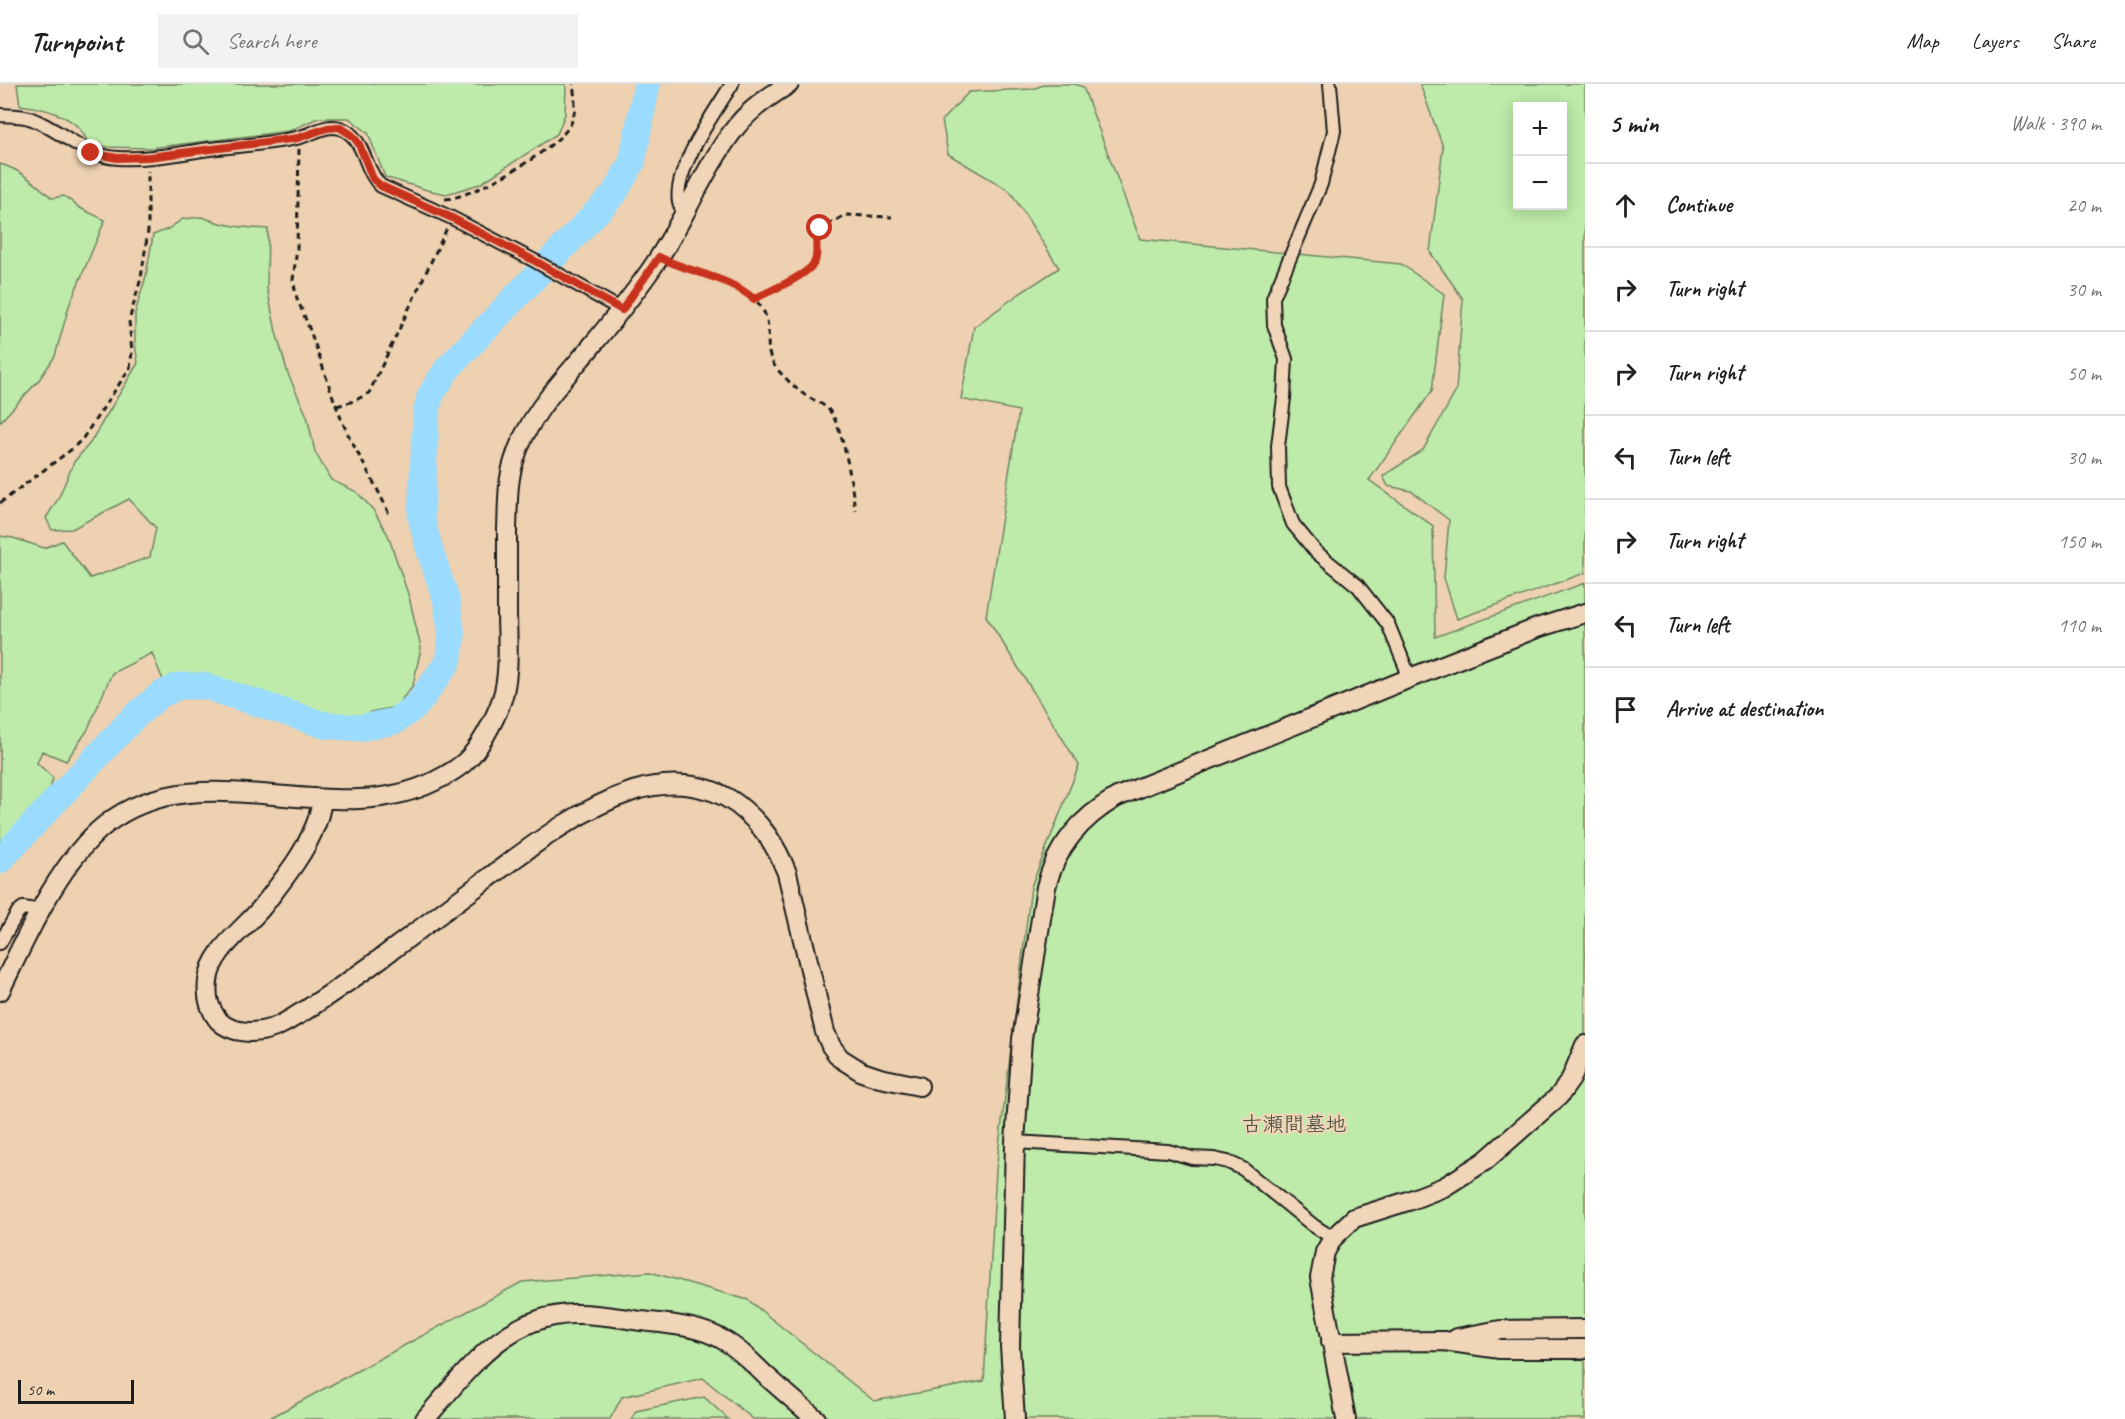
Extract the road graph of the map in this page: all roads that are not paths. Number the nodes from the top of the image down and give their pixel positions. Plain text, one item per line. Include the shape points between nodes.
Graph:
1 (732, 84) edge
2 (789, 84) edge
3 (1330, 84) edge
4 (0, 115) edge
5 (685, 214) junction
6 (622, 310) junction
7 (1585, 613) edge
8 (1410, 678) junction
9 (323, 799) junction
10 (41, 911) junction
11 (0, 943) edge
12 (0, 992) edge
13 (1585, 1046) edge
14 (919, 1086) dead end
15 (1015, 1142) junction
16 (1333, 1238) junction
17 (1585, 1329) edge
18 (1443, 1341) junction
19 (1331, 1342) junction
20 (1585, 1349) edge
21 (425, 1419) edge
22 (816, 1419) edge
23 (1015, 1419) edge
24 (1346, 1419) edge

1 - 5 street via 696,142 681,179 678,202
2 - 5 street via 740,123 724,143
3 - 8 street via 1334,131 1321,184 1273,298 1274,325 1286,359 1278,446 1279,487 1293,524 1316,552 1358,586 1388,624
4 - 6 street via 30,118 91,153 117,158 298,138 339,127 359,144 373,179 381,186 452,218
5 - 6 street
6 - 9 street via 552,394 522,440 514,461 507,511 506,677 504,694 488,729 469,758 423,787 385,798
7 - 8 street
8 - 15 street via 1117,797 1083,822 1050,868 1022,1039
9 - 10 street via 219,792 172,795 149,801 106,824 82,846
9 - 14 street via 304,849 262,908 212,965 207,994 210,1008 225,1027 259,1032 285,1023 345,985 543,838 589,810 634,791 696,786 715,791 751,815 778,852 787,873 825,1032 840,1058 871,1075
10 - 11 street via 23,908
10 - 12 street
13 - 16 street via 1559,1096 1485,1161 1444,1187 1354,1218
15 - 16 street via 1168,1151 1228,1162 1243,1169
15 - 23 street via 1010,1347
16 - 19 street via 1325,1252 1320,1278
17 - 18 street via 1500,1330
18 - 19 street
18 - 20 street via 1500,1350
19 - 24 street
21 - 22 street via 488,1348 504,1336 534,1322 573,1314 684,1326 711,1334 739,1351

